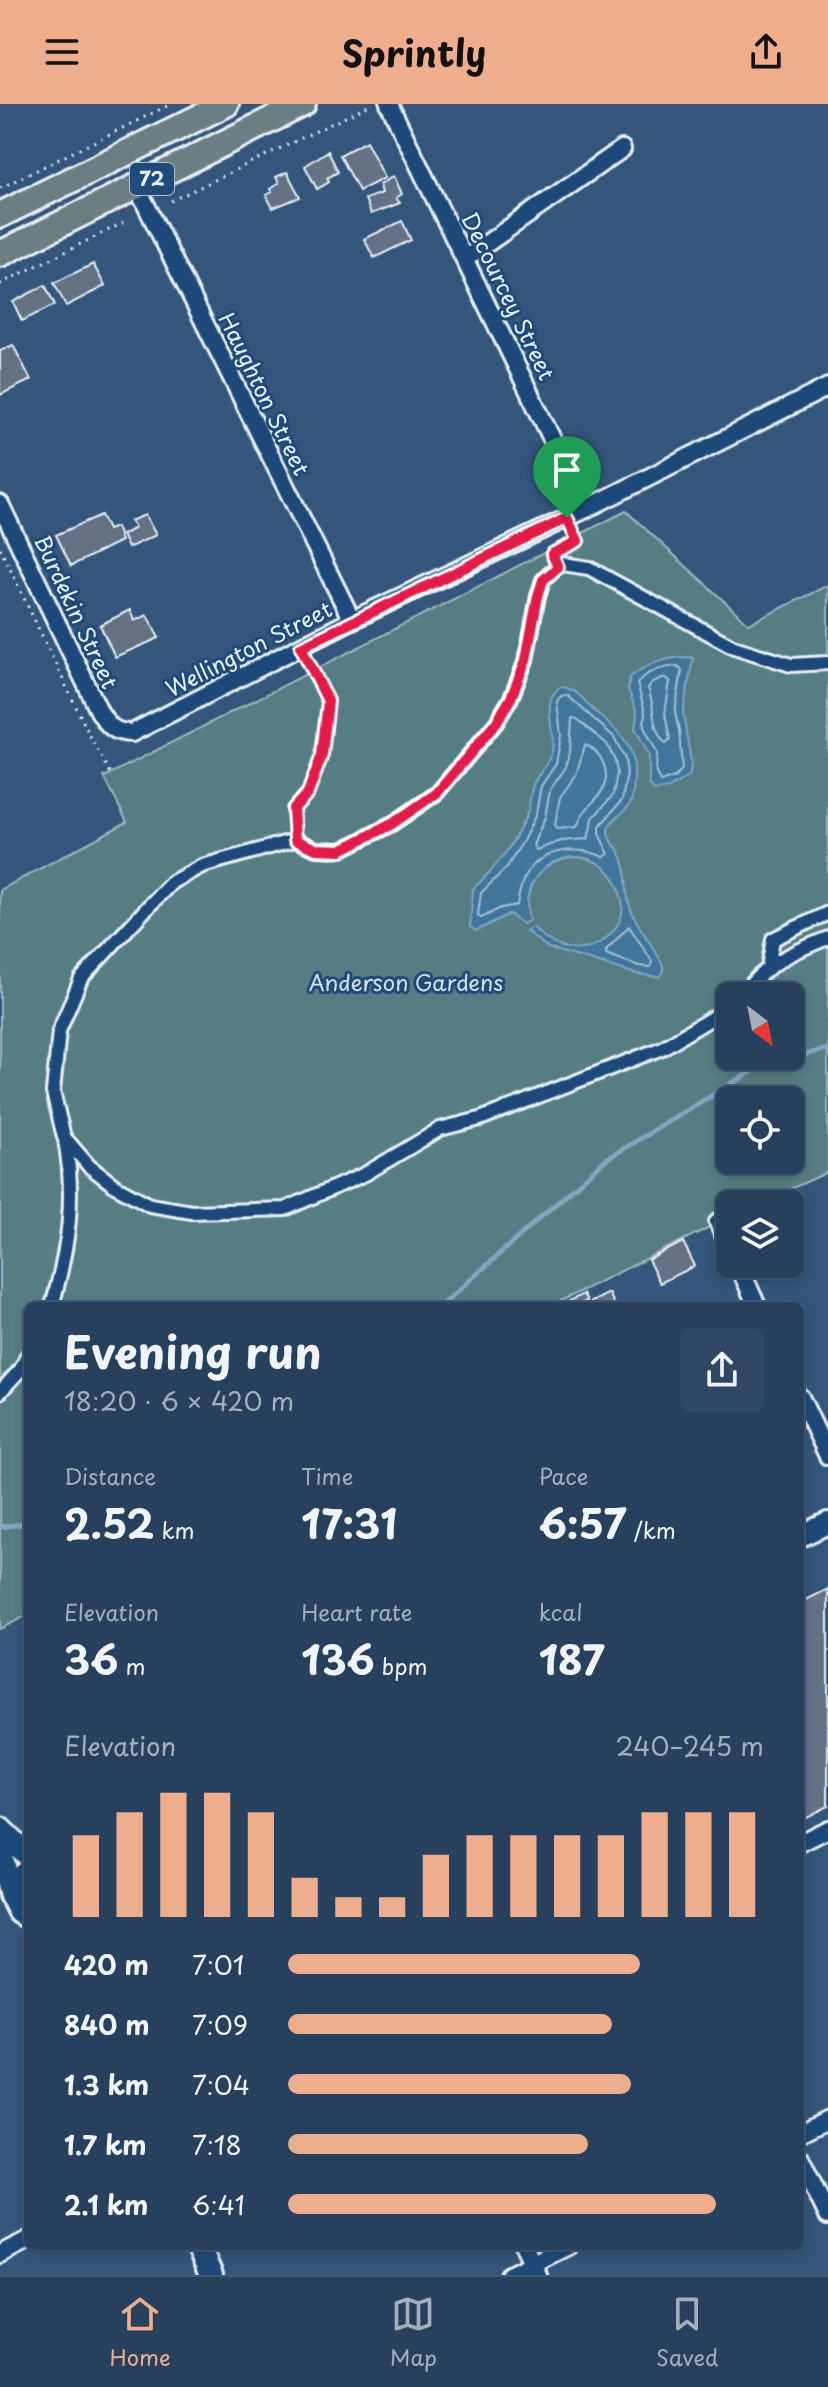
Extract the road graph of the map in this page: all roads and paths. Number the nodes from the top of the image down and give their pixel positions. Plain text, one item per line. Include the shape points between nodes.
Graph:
1 (171, 104) edge
2 (226, 104) edge
3 (303, 104) edge
4 (372, 104) edge
5 (389, 104) edge
6 (622, 149) dead end
7 (137, 187) junction
8 (0, 188) edge
9 (171, 201) dead end
10 (0, 215) edge
11 (123, 223) dead end
12 (0, 254) edge
13 (466, 258) junction
14 (0, 284) edge
15 (828, 387) edge
16 (0, 504) edge
17 (586, 509) junction
18 (567, 518) junction
19 (0, 548) edge
20 (558, 567) junction
21 (352, 620) junction
22 (301, 647) junction
23 (828, 663) edge
24 (119, 733) joint
25 (113, 777) dead end
26 (295, 840) junction
27 (828, 913) edge
28 (828, 938) edge
29 (768, 968) junction
30 (752, 982) edge
31 (716, 1015) edge
32 (64, 1137) junction
33 (744, 1278) edge
34 (53, 1302) edge
35 (755, 1302) edge
36 (24, 1363) edge
37 (0, 1392) edge
38 (804, 1405) edge
39 (828, 1456) edge
40 (828, 1523) edge
41 (804, 1534) edge
42 (0, 1829) edge
43 (828, 1829) edge
44 (804, 1841) edge
45 (24, 1852) edge
46 (0, 1854) edge
47 (24, 1873) edge
48 (12, 1897) junction
49 (24, 1914) edge
50 (828, 2119) edge
51 (804, 2131) edge
52 (804, 2166) edge
53 (828, 2216) edge
54 (24, 2242) edge
55 (200, 2250) edge
56 (526, 2250) edge
57 (562, 2250) edge
58 (0, 2254) edge
59 (535, 2269) edge
60 (211, 2275) edge
61 (509, 2275) edge

1 - 8 path
2 - 10 main road, 72
3 - 7 main road, 72
4 - 9 path
5 - 13 street, Decourcey Street
6 - 13 street
7 - 12 main road, 72
7 - 21 street, Haughton Street
11 - 14 path
13 - 17 street, Decourcey Street
15 - 17 street, Wellington Street
16 - 24 street, Burdekin Street via 99,711
17 - 18 street, Wellington Street
18 - 20 path via 578,541 552,554
18 - 21 street, Wellington Street
19 - 25 path
20 - 23 street via 589,568 734,647 791,665
20 - 26 street via 543,580 526,660 511,698 437,793 341,850 316,849
21 - 22 street, Wellington Street
22 - 24 street, Wellington Street via 146,727
22 - 26 path via 328,701 322,755 308,793 293,809
26 - 32 street via 202,866 172,882 81,979 59,1031 53,1092
27 - 29 street via 773,939
28 - 29 street
29 - 30 street
31 - 32 street via 662,1048 480,1119 440,1129 365,1174 285,1209 192,1212 150,1205 89,1166
32 - 34 street via 71,1214
33 - 35 street
36 - 37 street
38 - 39 street
40 - 41 street
42 - 45 main road
43 - 44 street
46 - 48 main road
47 - 48 main road via 15,1881
48 - 49 main road
50 - 51 street
52 - 53 street
54 - 58 street
55 - 60 main road
56 - 59 street
57 - 59 street
59 - 61 street

